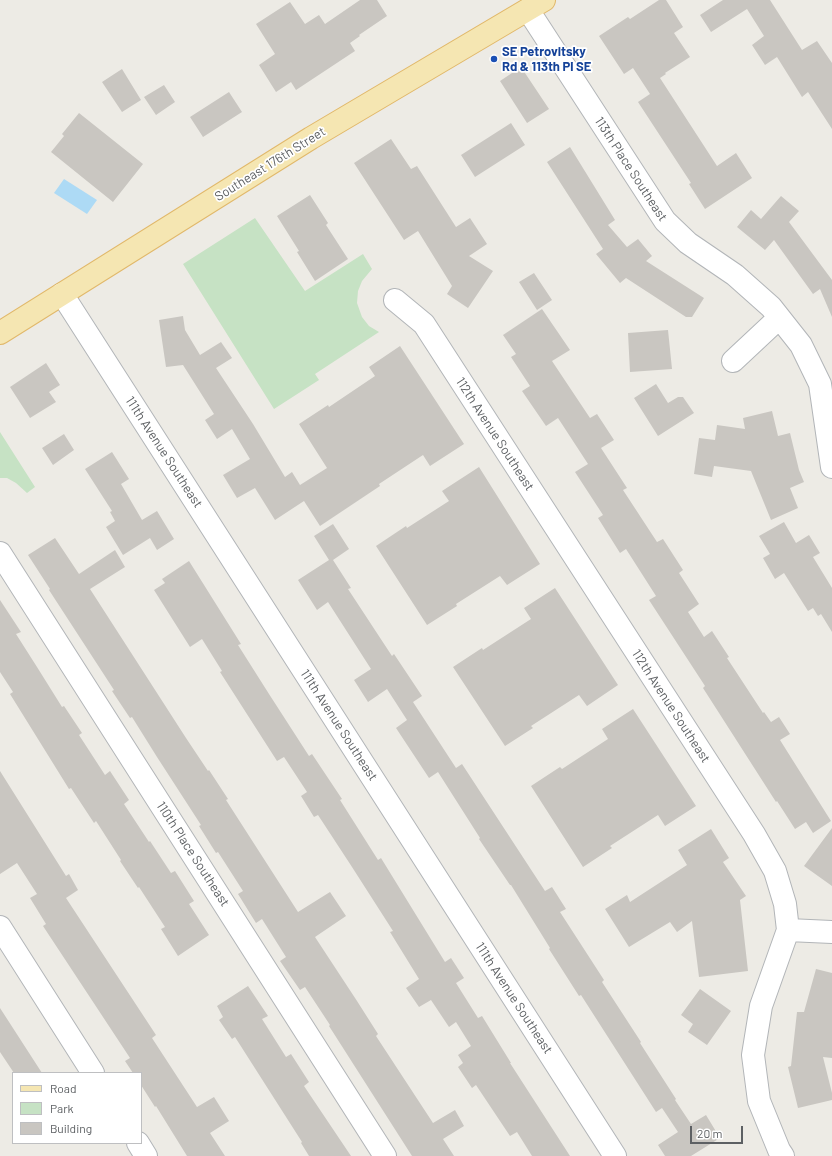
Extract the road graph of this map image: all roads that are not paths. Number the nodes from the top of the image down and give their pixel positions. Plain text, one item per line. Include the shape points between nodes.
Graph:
1 (536, 5) edge
2 (62, 294) junction
3 (395, 300) dead end
4 (779, 318) junction
5 (0, 333) edge
6 (733, 361) dead end
7 (832, 467) edge
8 (0, 553) edge
9 (0, 928) edge
10 (788, 930) junction
11 (832, 932) edge
12 (92, 1072) edge
13 (139, 1144) edge
14 (777, 1154) edge
15 (146, 1156) edge
16 (385, 1156) edge
17 (615, 1156) edge

1 - 2 main road, Southeast 176th Street via 311,138
1 - 4 street, 113th Place Southeast via 665,222 688,243 735,275 771,307
2 - 5 main road, Southeast 176th Street
2 - 17 street, 111th Avenue Southeast
3 - 10 street, 112th Avenue Southeast via 424,324 754,834 775,870 786,904
4 - 6 street
4 - 7 street, 113th Place Southeast via 801,345 820,384
8 - 16 street, 110th Place Southeast
9 - 12 street
10 - 11 street
10 - 14 street, 112th Avenue Southeast via 761,1006 753,1055 759,1101
13 - 15 street

